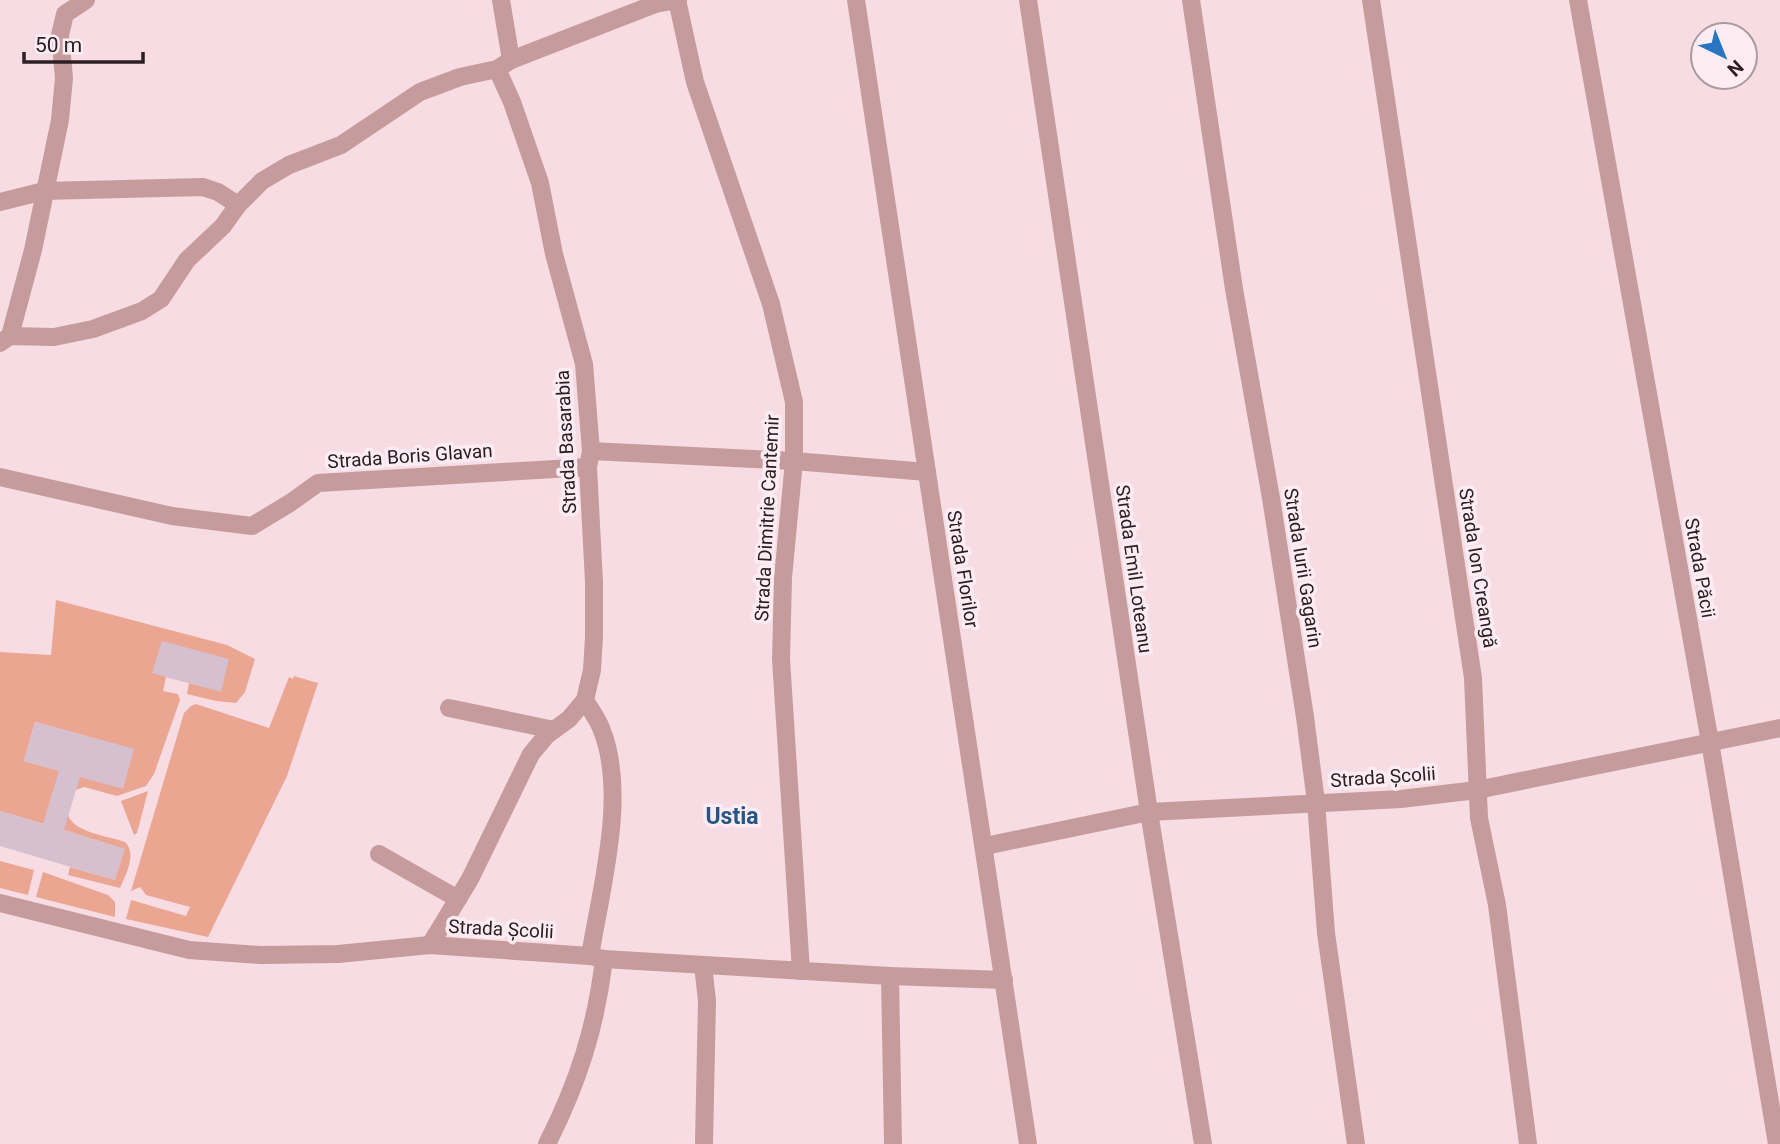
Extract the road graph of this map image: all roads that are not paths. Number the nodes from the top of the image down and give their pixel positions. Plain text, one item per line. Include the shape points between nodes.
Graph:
1 (86, 0) edge
2 (501, 0) edge
3 (677, 0) edge
4 (856, 0) edge
5 (1028, 0) edge
6 (1191, 0) edge
7 (1371, 0) edge
8 (1578, 0) edge
9 (654, 2) edge
10 (504, 65) junction
11 (44, 191) junction
12 (0, 202) edge
13 (238, 205) junction
14 (5, 339) edge
15 (589, 459) junction
16 (794, 461) junction
17 (927, 472) junction
18 (0, 477) edge
19 (585, 700) junction
20 (449, 708) dead end
21 (1780, 728) edge
22 (554, 730) junction
23 (1710, 742) junction
24 (1477, 790) junction
25 (1316, 802) junction
26 (1149, 812) junction
27 (985, 846) junction
28 (379, 854) dead end
29 (458, 899) junction
30 (0, 903) edge
31 (430, 945) junction
32 (597, 957) junction
33 (703, 965) junction
34 (802, 971) junction
35 (890, 976) junction
36 (1004, 980) junction
37 (547, 1144) edge
38 (704, 1144) edge
39 (893, 1144) edge
40 (1028, 1144) edge
41 (1203, 1144) edge
42 (1356, 1144) edge
43 (1528, 1144) edge
44 (1777, 1144) edge

1 - 11 street via 65,14 60,35 64,78 60,120
2 - 10 street, Strada Basarabia
3 - 9 street
3 - 16 street, Strada Dimitrie Cantemir via 695,82 784,351 794,402
4 - 17 street, Strada Florilor
5 - 26 street, Strada Emil Loteanu
6 - 25 street, Strada Iurii Gagarin
7 - 24 street, Strada Ion Creangă via 1474,678
8 - 23 street, Strada Păcii
9 - 10 street
10 - 13 street via 420,92 341,145 262,181
10 - 15 street, Strada Basarabia via 540,183 584,364
11 - 12 street
11 - 13 street via 203,187
11 - 14 street via 33,250
13 - 14 street via 187,260 161,299 142,311 93,330
15 - 16 street, Strada Boris Glavan
15 - 18 street, Strada Boris Glavan via 318,483 252,526 172,516
15 - 19 street, Strada Basarabia via 594,610 592,670
16 - 17 street, Strada Boris Glavan
16 - 34 street, Strada Dimitrie Cantemir via 781,659
17 - 27 street, Strada Florilor
19 - 22 street
19 - 32 street via 601,728 613,793
20 - 22 street
21 - 23 street, Strada Școlii
22 - 29 street via 531,754
23 - 24 street, Strada Școlii
23 - 44 street, Strada Păcii
24 - 25 street, Strada Școlii
24 - 43 street, Strada Ion Creangă
25 - 26 street, Strada Școlii
25 - 42 street, Strada Iurii Gagarin via 1326,933
26 - 27 street, Strada Școlii
26 - 41 street, Strada Emil Loteanu
27 - 36 street, Strada Florilor
28 - 29 street
29 - 31 street
30 - 31 street, Strada Școlii via 189,950 338,954
31 - 32 street, Strada Școlii
32 - 33 street, Strada Școlii
32 - 37 street via 599,1004 584,1061
33 - 34 street, Strada Școlii
33 - 38 street via 707,1001
34 - 35 street, Strada Școlii
35 - 36 street, Strada Școlii
35 - 39 street
36 - 40 street, Strada Florilor

